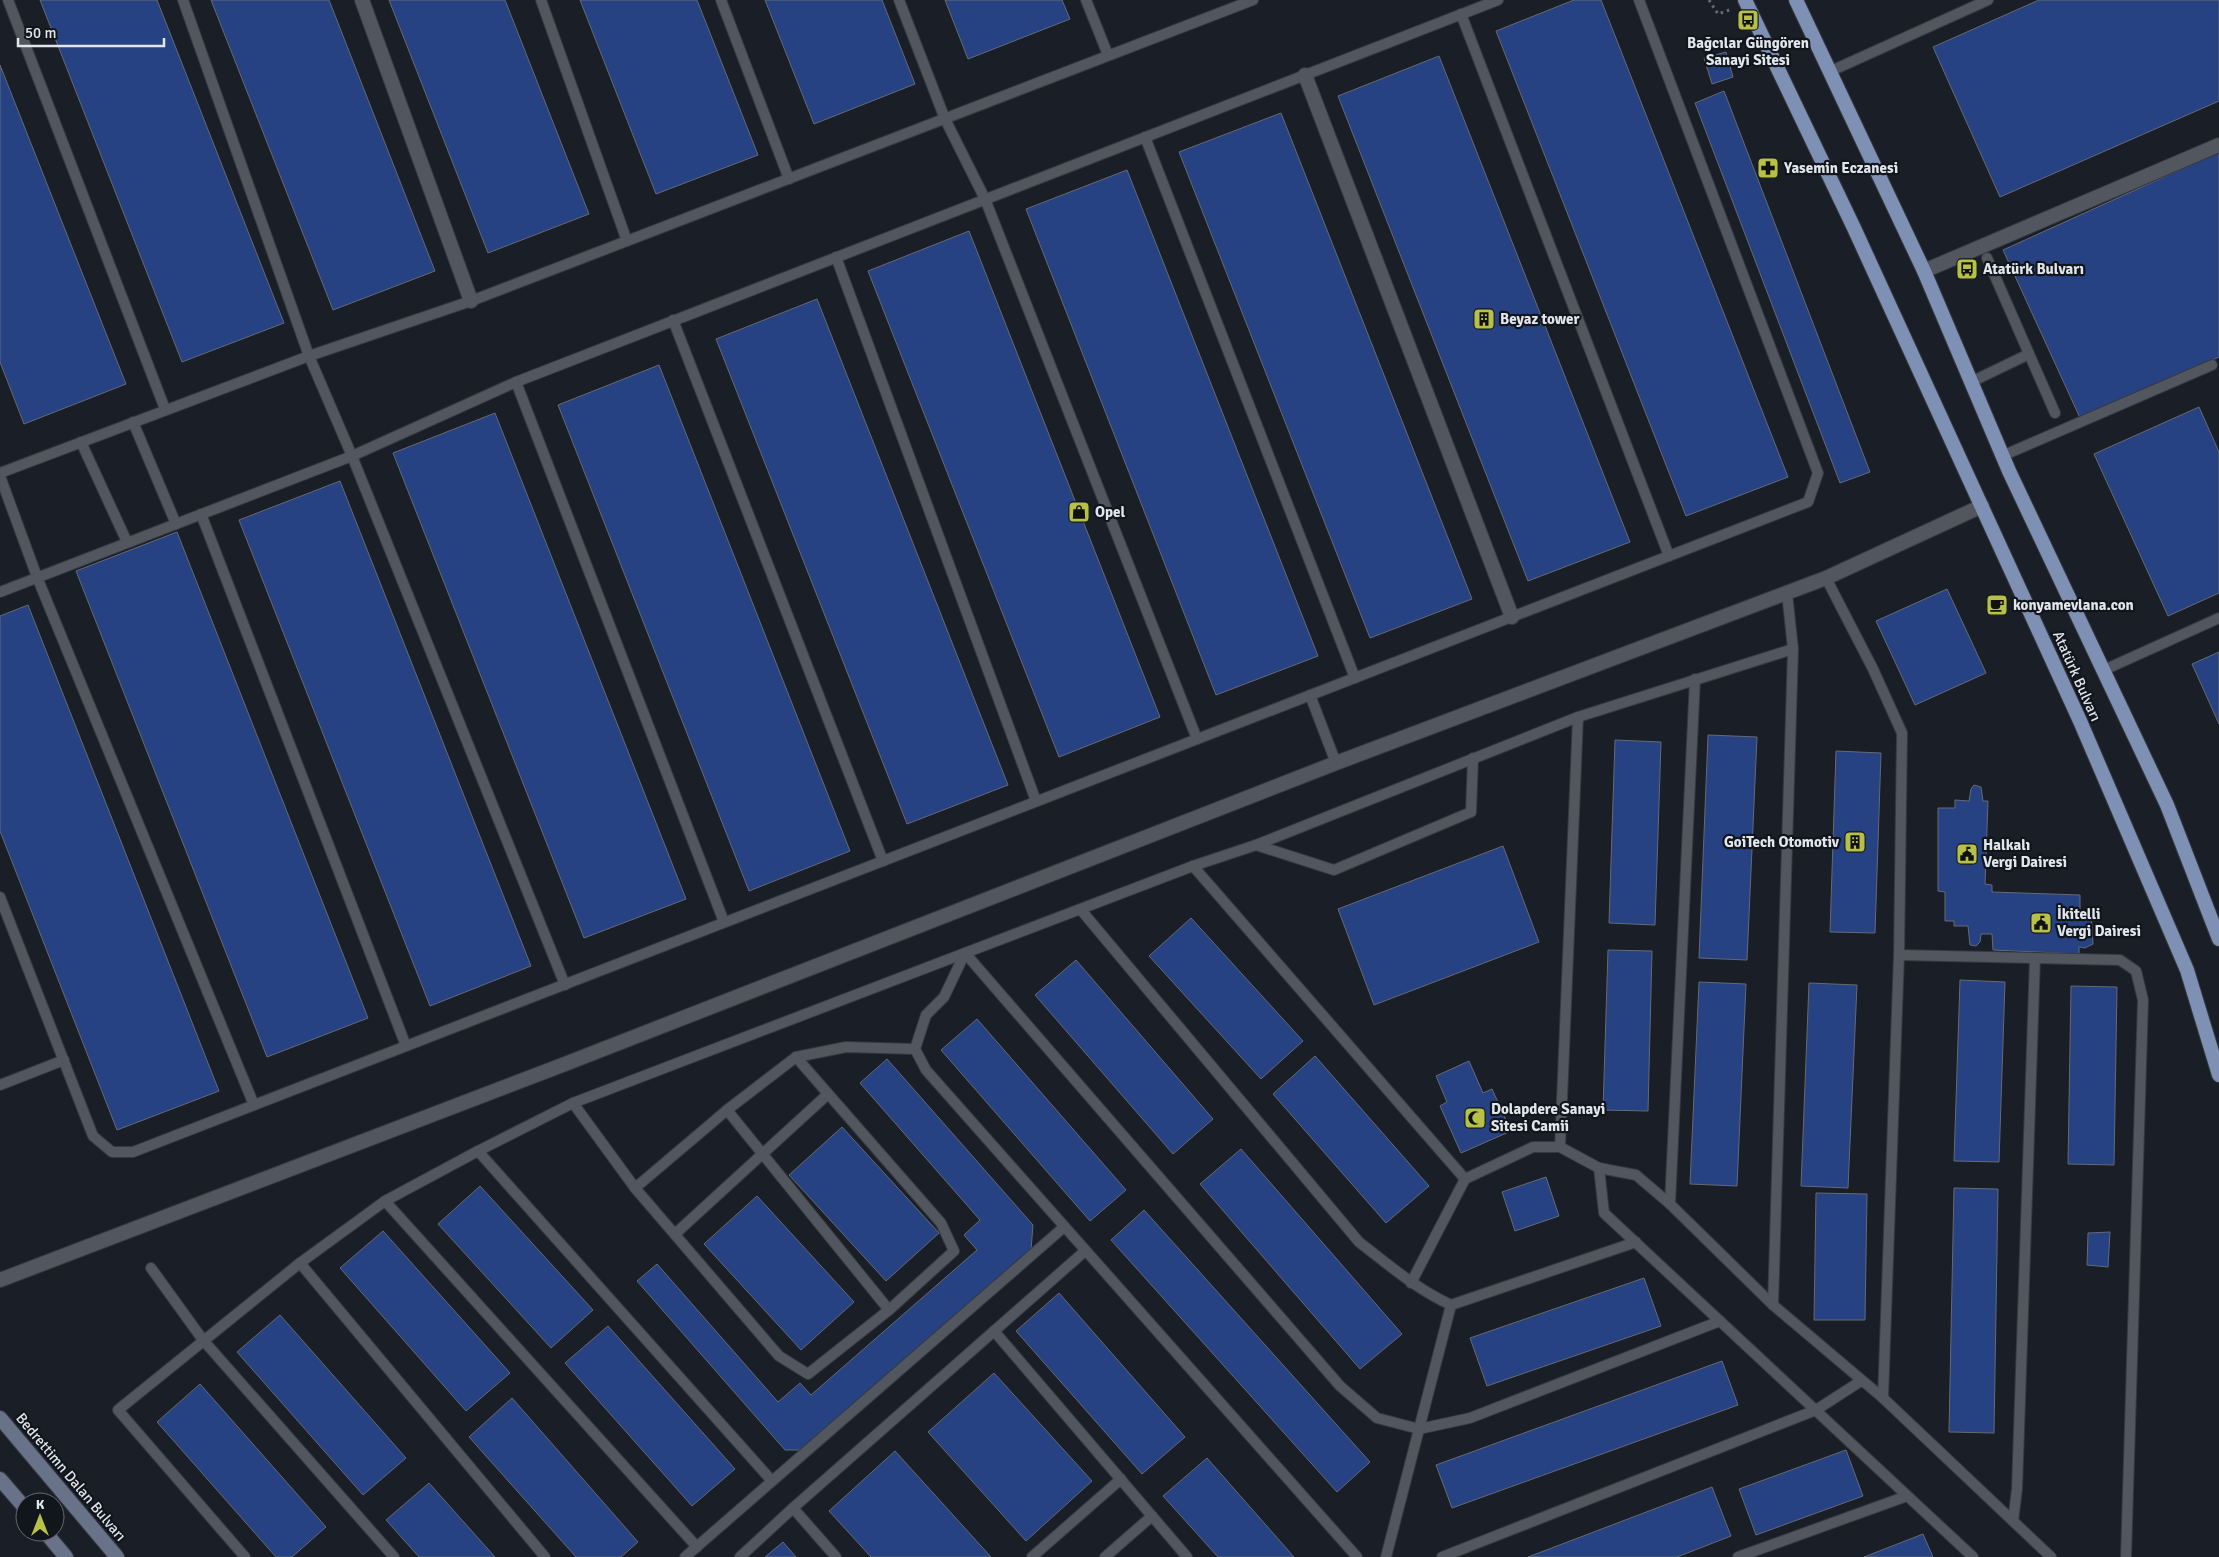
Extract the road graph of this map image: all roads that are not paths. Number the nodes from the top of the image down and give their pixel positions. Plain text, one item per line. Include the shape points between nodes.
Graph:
1 (8, 0) edge
2 (183, 0) edge
3 (362, 0) edge
4 (541, 0) edge
5 (722, 0) edge
6 (899, 0) edge
7 (1086, 0) edge
8 (1254, 0) edge
9 (1498, 0) edge
10 (1638, 0) edge
11 (1745, 0) edge
12 (1796, 0) edge
13 (1988, 0) edge
14 (1461, 14) junction
15 (1108, 55) junction
16 (1831, 71) junction
17 (1305, 75) junction
18 (945, 119) junction
19 (1145, 137) junction
20 (2219, 145) edge
21 (789, 179) junction
22 (985, 199) junction
23 (627, 241) junction
24 (836, 257) junction
25 (1987, 258) dead end
26 (1924, 271) junction
27 (471, 301) junction
28 (673, 320) junction
29 (2029, 354) junction
30 (309, 356) junction
31 (2212, 365) dead end
32 (516, 382) junction
33 (1971, 382) junction
34 (166, 409) junction
35 (2055, 413) dead end
36 (133, 422) junction
37 (81, 442) junction
38 (352, 456) junction
39 (2002, 456) junction
40 (0, 475) edge
41 (1982, 506) junction
42 (201, 514) junction
43 (176, 524) junction
44 (127, 542) junction
45 (1670, 556) junction
46 (37, 577) junction
47 (1826, 578) junction
48 (0, 592) edge
49 (1787, 593) junction
50 (1512, 617) junction
51 (2219, 618) edge
52 (1793, 649) junction
53 (2104, 670) junction
54 (1355, 678) junction
55 (1695, 679) junction
56 (1310, 695) junction
57 (1578, 717) junction
58 (1197, 739) junction
59 (1473, 758) junction
60 (1336, 763) junction
61 (1036, 801) junction
62 (1256, 845) junction
63 (883, 861) junction
64 (1193, 866) junction
65 (0, 897) edge
66 (1081, 910) junction
67 (724, 922) junction
68 (2219, 939) edge
69 (965, 953) junction
70 (1899, 955) junction
71 (2035, 958) junction
72 (565, 985) junction
73 (406, 1046) junction
74 (915, 1049) junction
75 (796, 1058) junction
76 (64, 1060) junction
77 (2219, 1074) edge
78 (0, 1085) edge
79 (828, 1094) junction
80 (573, 1103) junction
81 (254, 1105) junction
82 (727, 1110) junction
83 (1560, 1147) junction
84 (478, 1152) junction
85 (763, 1154) junction
86 (1599, 1168) junction
87 (1465, 1178) junction
88 (635, 1188) junction
89 (385, 1201) junction
90 (1670, 1204) junction
91 (1064, 1227) junction
92 (675, 1234) junction
93 (1636, 1242) junction
94 (1085, 1251) junction
95 (300, 1263) junction
96 (151, 1268) dead end
97 (0, 1280) edge
98 (1411, 1283) junction
99 (1451, 1305) junction
100 (1773, 1305) junction
101 (889, 1310) junction
102 (1720, 1321) junction
103 (994, 1331) junction
104 (203, 1340) junction
105 (1861, 1381) junction
106 (1883, 1398) junction
107 (1816, 1410) junction
108 (0, 1418) edge
109 (1419, 1429) junction
110 (0, 1479) edge
111 (1121, 1479) junction
112 (772, 1481) junction
113 (15, 1496) edge
114 (1907, 1496) junction
115 (793, 1508) junction
116 (1152, 1516) junction
117 (2013, 1522) junction
118 (53, 1542) edge
119 (697, 1546) junction
120 (66, 1557) edge
121 (117, 1557) edge
122 (244, 1557) edge
123 (394, 1557) edge
124 (545, 1557) edge
125 (685, 1557) edge
126 (740, 1557) edge
127 (836, 1557) edge
128 (1032, 1557) edge
129 (1105, 1557) edge
130 (1187, 1557) edge
131 (1357, 1557) edge
132 (1386, 1557) edge
133 (1442, 1557) edge
134 (1738, 1557) edge
135 (1973, 1557) edge
136 (2051, 1557) edge
137 (2126, 1557) edge

1 - 34 lane
2 - 30 lane
3 - 27 street
4 - 23 lane
5 - 21 lane
6 - 18 lane
7 - 15 lane
8 - 15 lane
9 - 14 lane
10 - 45 lane via 1818,473 1808,502
11 - 41 main road, Atatürk Bulvarı
12 - 16 main road, Atatürk Bulvarı
13 - 16 lane
14 - 17 lane
14 - 45 lane
15 - 18 lane
16 - 26 main road, Atatürk Bulvarı
17 - 19 lane
17 - 50 street
18 - 21 lane
18 - 22 lane
19 - 22 lane
19 - 54 lane
20 - 26 street
21 - 23 lane
22 - 24 lane
22 - 58 lane
23 - 27 lane
24 - 28 lane
24 - 61 lane
25 - 29 lane
26 - 33 main road, Atatürk Bulvarı
27 - 30 lane
28 - 32 lane
28 - 63 lane
29 - 33 lane
29 - 35 lane
30 - 34 lane
30 - 38 lane
31 - 39 lane
32 - 38 lane
32 - 67 lane
33 - 39 main road, Atatürk Bulvarı
34 - 36 lane
36 - 37 lane
36 - 43 lane
37 - 40 lane
37 - 44 lane
38 - 42 lane
38 - 72 lane
39 - 53 main road, Atatürk Bulvarı
40 - 46 lane
41 - 47 street
41 - 77 main road, Atatürk Bulvarı via 2080,721 2186,970
42 - 43 lane
42 - 73 lane
43 - 44 lane
44 - 46 lane
45 - 50 lane
46 - 48 lane
46 - 81 lane
47 - 49 street
47 - 70 lane via 1902,733
49 - 52 lane
49 - 60 street
50 - 54 lane
51 - 53 lane
52 - 55 lane
52 - 100 lane
53 - 68 main road, Atatürk Bulvarı via 2167,805
54 - 56 lane
55 - 57 lane
55 - 90 lane
56 - 58 lane
56 - 60 lane
57 - 59 lane
57 - 83 lane
58 - 61 lane
59 - 62 lane
59 - 62 lane via 1471,812 1334,870
60 - 97 street
61 - 63 lane
62 - 64 lane
63 - 67 lane
64 - 66 lane
64 - 87 lane
65 - 76 lane
66 - 69 lane
66 - 98 lane via 1359,1242
67 - 72 lane
69 - 74 lane via 944,997 926,1015
69 - 80 lane
69 - 109 lane via 1340,1386 1377,1418
70 - 71 lane
70 - 106 lane
71 - 117 lane via 2017,1489
71 - 137 lane via 2120,960 2136,971 2143,1000
72 - 73 lane
73 - 81 lane
74 - 75 lane via 846,1047
74 - 91 lane via 926,1070
75 - 79 lane
75 - 82 lane
76 - 78 lane
76 - 81 lane via 93,1136 112,1152 133,1152
79 - 85 lane
79 - 101 lane via 941,1223 954,1251
80 - 84 lane
80 - 88 lane
82 - 85 lane
82 - 88 lane
83 - 86 lane
83 - 87 lane via 1533,1147
84 - 89 lane
84 - 112 lane
85 - 92 lane
85 - 101 lane
86 - 90 lane via 1636,1175
86 - 93 lane via 1604,1213
87 - 98 lane
88 - 92 lane
89 - 95 lane
89 - 119 lane
90 - 100 lane
91 - 94 lane
91 - 112 lane
92 - 101 lane via 779,1356 808,1374
93 - 99 lane
93 - 102 lane
94 - 103 lane
94 - 131 lane
95 - 104 lane
95 - 124 lane
96 - 104 lane
98 - 99 lane
99 - 109 lane
100 - 105 lane
102 - 107 lane
102 - 109 lane via 1470,1418
103 - 111 lane
103 - 115 lane
104 - 122 lane via 118,1410
104 - 123 lane
105 - 106 lane
105 - 107 lane
106 - 117 lane
107 - 114 lane
107 - 133 lane
108 - 121 main road, Bedrettimn Dalan Bulvarı
109 - 132 lane
110 - 113 main road
111 - 116 lane
111 - 128 lane
112 - 119 lane
114 - 134 lane
114 - 135 lane
115 - 126 lane
115 - 127 lane
116 - 129 lane
116 - 130 lane
117 - 136 lane
118 - 120 main road
119 - 125 lane

